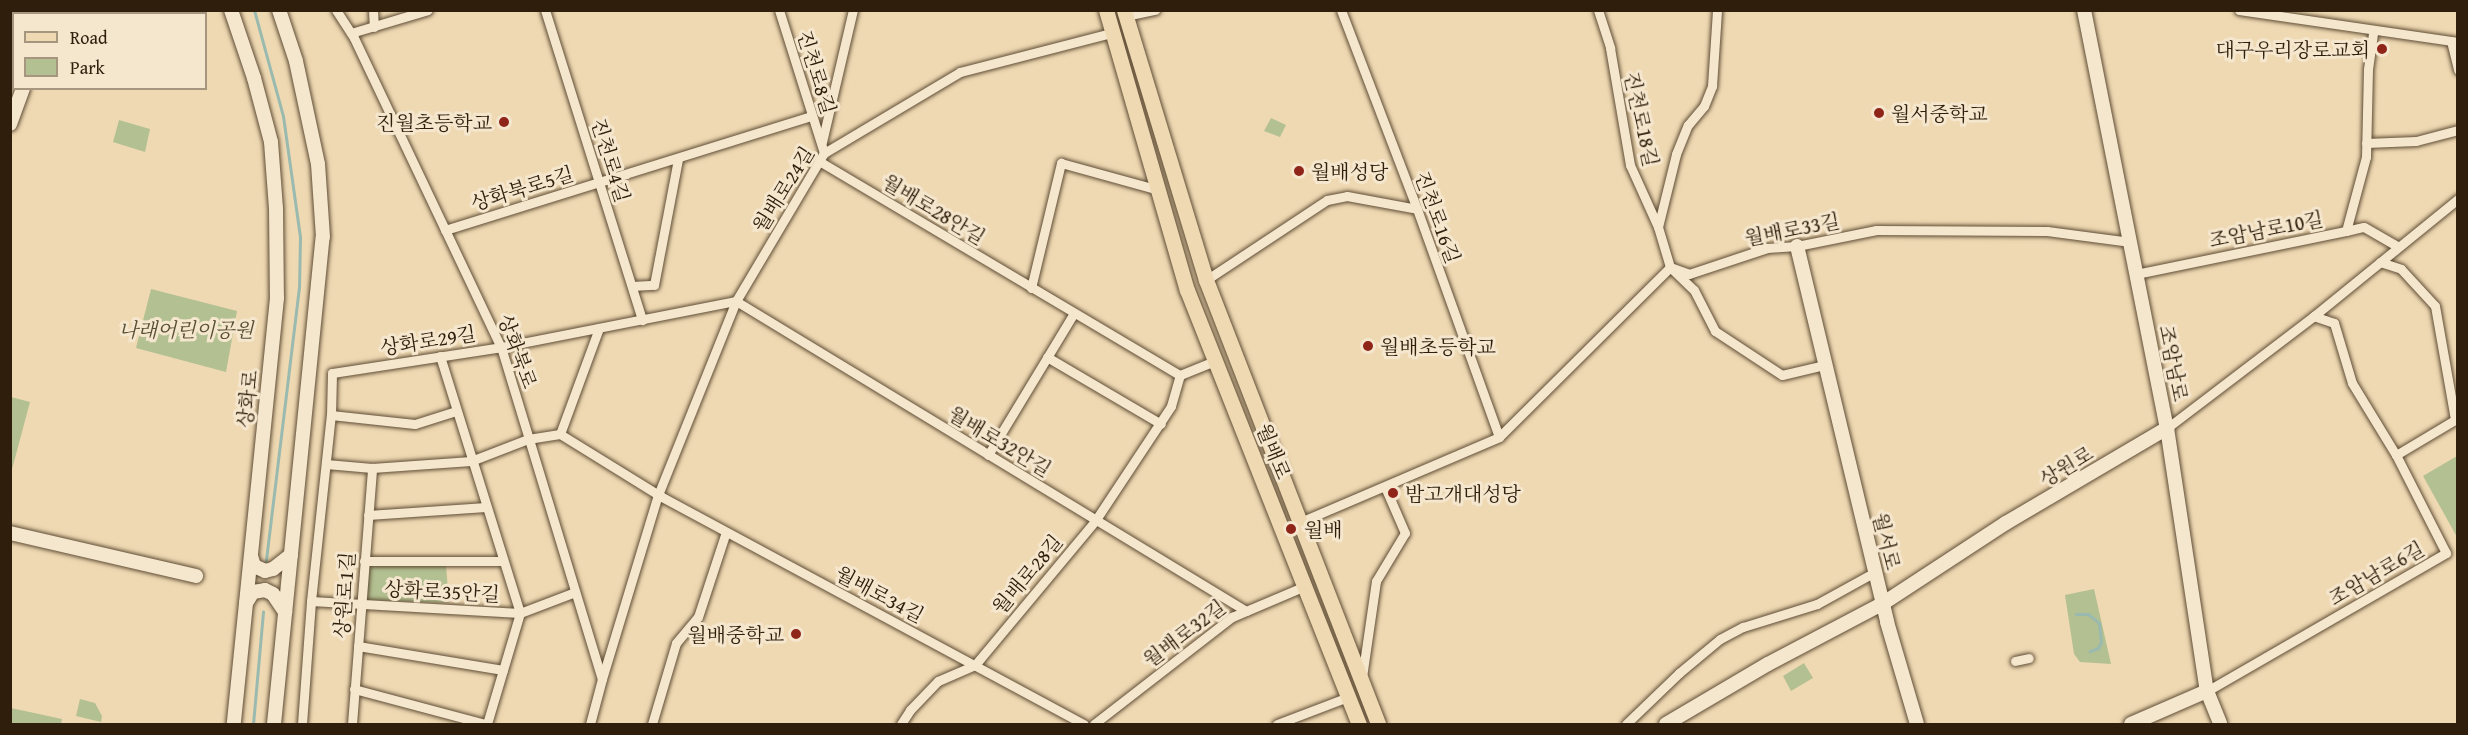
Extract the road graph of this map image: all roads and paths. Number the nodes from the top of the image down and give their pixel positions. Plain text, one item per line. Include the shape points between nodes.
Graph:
1 (231, 10) edge
2 (279, 10) edge
3 (336, 10) edge
4 (373, 10) edge
5 (428, 10) edge
6 (545, 10) edge
7 (779, 10) edge
8 (853, 10) edge
9 (1106, 10) edge
10 (1155, 10) edge
11 (1341, 10) edge
12 (1598, 10) edge
13 (1718, 10) edge
14 (2084, 10) edge
15 (2238, 10) edge
16 (2305, 10) edge
17 (1125, 13) edge
18 (2273, 13) edge
19 (400, 15) edge
20 (2299, 19) junction
21 (374, 27) junction
22 (2373, 32) junction
23 (351, 33) junction
24 (1111, 33) junction
25 (2454, 42) edge
26 (2457, 70) edge
27 (18, 90) edge
28 (812, 116) junction
29 (10, 124) edge
30 (2457, 130) edge
31 (2366, 142) junction
32 (821, 153) junction
33 (678, 159) junction
34 (600, 184) junction
35 (1159, 190) junction
36 (2457, 199) edge
37 (1417, 209) junction
38 (1658, 227) junction
39 (445, 230) junction
40 (2346, 231) junction
41 (2130, 242) junction
42 (1797, 246) junction
43 (2398, 247) junction
44 (2380, 262) junction
45 (1670, 267) junction
46 (2136, 274) junction
47 (1206, 280) junction
48 (632, 286) junction
49 (1031, 288) junction
50 (736, 301) junction
51 (1074, 313) junction
52 (2314, 316) junction
53 (642, 320) junction
54 (599, 328) junction
55 (501, 347) junction
56 (440, 356) junction
57 (1047, 357) junction
58 (1215, 361) junction
59 (1824, 365) junction
60 (1180, 375) junction
61 (456, 411) junction
62 (331, 415) junction
63 (2456, 419) edge
64 (1161, 424) junction
65 (2167, 428) junction
66 (560, 434) junction
67 (1499, 437) junction
68 (528, 439) junction
69 (988, 455) junction
70 (2396, 455) junction
71 (471, 461) junction
72 (326, 464) junction
73 (372, 468) junction
74 (1385, 487) junction
75 (658, 495) junction
76 (486, 507) junction
77 (368, 515) junction
78 (1095, 521) junction
79 (1300, 522) junction
80 (726, 532) junction
81 (10, 533) edge
82 (251, 554) junction
83 (291, 555) junction
84 (364, 561) junction
85 (503, 561) junction
86 (1875, 572) junction
87 (196, 576) dead end
88 (1305, 586) junction
89 (575, 592) junction
90 (311, 601) junction
91 (246, 603) junction
92 (361, 604) junction
93 (1882, 604) junction
94 (1246, 611) junction
95 (285, 612) junction
96 (520, 613) junction
97 (358, 646) junction
98 (2029, 658) dead end
99 (2015, 661) dead end
100 (975, 665) junction
101 (503, 669) junction
102 (602, 679) junction
103 (1361, 683) junction
104 (354, 689) junction
105 (2207, 691) junction
106 (1348, 697) junction
107 (2154, 720) edge
108 (1291, 722) edge
109 (234, 724) edge
110 (274, 724) edge
111 (302, 724) edge
112 (352, 724) edge
113 (486, 724) edge
114 (590, 724) edge
115 (652, 724) edge
116 (901, 724) edge
117 (1084, 724) edge
118 (1094, 724) edge
119 (1277, 724) edge
120 (1359, 724) edge
121 (1378, 724) edge
122 (1626, 724) edge
123 (1666, 724) edge
124 (1917, 724) edge
125 (2132, 724) edge
126 (2220, 724) edge

1 - 82 main road, 상화로 via 271,142 276,208 277,298
2 - 83 main road via 296,61 318,164 323,237
3 - 23 street, 상화북로
4 - 21 street
5 - 19 street
6 - 34 street, 진천로4길
7 - 28 street, 진천로8길
8 - 32 street, 진천로8길
9 - 24 main road, 월배로
10 - 17 street
11 - 37 street, 진천로16길
12 - 38 street, 진천로18길 via 1610,48 1630,165
13 - 38 street via 1712,86 1676,154
14 - 41 main road, 조암남로
15 - 18 street
16 - 20 street
17 - 47 main road, 월배로
18 - 20 street
19 - 21 street
20 - 22 street
21 - 23 street
22 - 25 street
22 - 31 street, 조암남로10길
23 - 39 street, 상화북로
24 - 32 street, 월배로24길 via 960,72
24 - 35 main road, 월배로
25 - 26 street
27 - 29 main road
28 - 32 street, 진천로8길
28 - 33 street, 상화북로5길
30 - 31 street via 2416,141
31 - 40 street, 조암남로10길 via 2366,157
32 - 49 street, 월배로28안길
32 - 50 street, 월배로24길
33 - 34 street, 상화북로5길
33 - 48 street via 654,285
34 - 39 street, 상화북로5길
34 - 48 street, 진천로4길
35 - 49 street via 1061,163
35 - 58 main road, 월배로 via 1187,290
36 - 43 street, 상원로
37 - 47 street via 1347,196 1327,200
37 - 67 street, 진천로16길
38 - 45 street, 진천로18길
39 - 55 street, 상화북로
40 - 43 street via 2364,227
40 - 46 street, 조암남로10길
41 - 42 street, 월배로33길 via 2047,231 1876,230
41 - 46 main road, 조암남로
42 - 45 street, 월배로33길 via 1767,248 1689,274
42 - 59 main road, 월서로
43 - 44 street, 상원로
44 - 52 street, 상원로
44 - 63 street via 2401,269 2435,306
45 - 59 street via 1695,290 1715,331 1782,375
45 - 67 street
46 - 65 main road, 조암남로
47 - 79 main road, 월배로
48 - 53 street, 진천로4길
49 - 51 street, 월배로28안길
50 - 53 street, 상화로29길
50 - 69 street, 월배로32안길
50 - 75 street, 월배로24길
51 - 57 street
51 - 60 street, 월배로28안길
52 - 65 street, 상원로
52 - 70 street, 조암남로6길 via 2334,323 2352,383
53 - 54 street, 상화로29길
54 - 55 street, 상화로29길
54 - 66 street
55 - 56 street, 상화로29길
55 - 68 street, 상화북로
56 - 61 street, 상화로35안길
56 - 62 street, 상화로29길 via 332,373
57 - 64 street
57 - 69 street
58 - 60 street
58 - 88 main road, 월배로
59 - 86 main road, 월서로
60 - 64 street, 월배로28길
61 - 62 street via 415,424
61 - 71 street, 상화로35안길
62 - 72 street
63 - 70 street
64 - 78 street, 월배로28길
65 - 93 main road, 상원로 via 2006,523
65 - 105 main road, 조암남로
66 - 68 street
66 - 75 street
67 - 74 street
68 - 71 street
68 - 89 street, 상화북로
69 - 78 street, 월배로32안길
70 - 105 street, 조암남로6길 via 2446,553
71 - 73 street
71 - 76 street, 상화로35안길
72 - 73 street
72 - 90 street
73 - 77 street, 상원로1길
74 - 79 street
74 - 103 street via 1405,533 1376,581
75 - 80 street, 월배로34길
75 - 102 street, 월배로24길
76 - 77 street
76 - 85 street, 상화로35안길
77 - 84 street, 상원로1길
78 - 94 street, 월배로32안길
78 - 100 street, 월배로28길
79 - 103 main road, 월배로
80 - 100 street, 월배로34길
80 - 115 street via 698,617 676,643
81 - 87 main road
82 - 83 main road via 254,566 265,571
82 - 91 main road, 상화로
83 - 95 main road
84 - 85 street, 상화로35안길
84 - 92 street, 상원로1길
85 - 96 street, 상화로35안길
86 - 93 main road, 월서로
86 - 122 street via 1817,604 1743,627 1720,639
88 - 94 street, 월배로32길
88 - 106 main road, 월배로
89 - 96 street
89 - 102 street, 상화북로
90 - 92 street, 상화로35안길
90 - 111 street
91 - 95 main road via 253,592 265,590 273,594
91 - 109 main road, 상화로
92 - 96 street, 상화로35안길
92 - 97 street, 상원로1길
93 - 123 main road, 상원로
93 - 124 main road, 월서로
94 - 118 street, 월배로32길 via 1232,617
95 - 110 main road
96 - 101 street, 상화로35안길
97 - 101 street
97 - 104 street, 상원로1길
98 - 99 street
100 - 116 street, 월배로28길 via 938,681
100 - 117 street, 월배로34길
101 - 113 street, 상화로35안길
102 - 114 street
103 - 121 main road, 월배로
104 - 112 street, 상원로1길
104 - 113 street, 상화로35안길
105 - 107 main road
105 - 126 main road, 조암남로
106 - 108 street
106 - 120 main road, 월배로
107 - 125 main road
108 - 119 street

